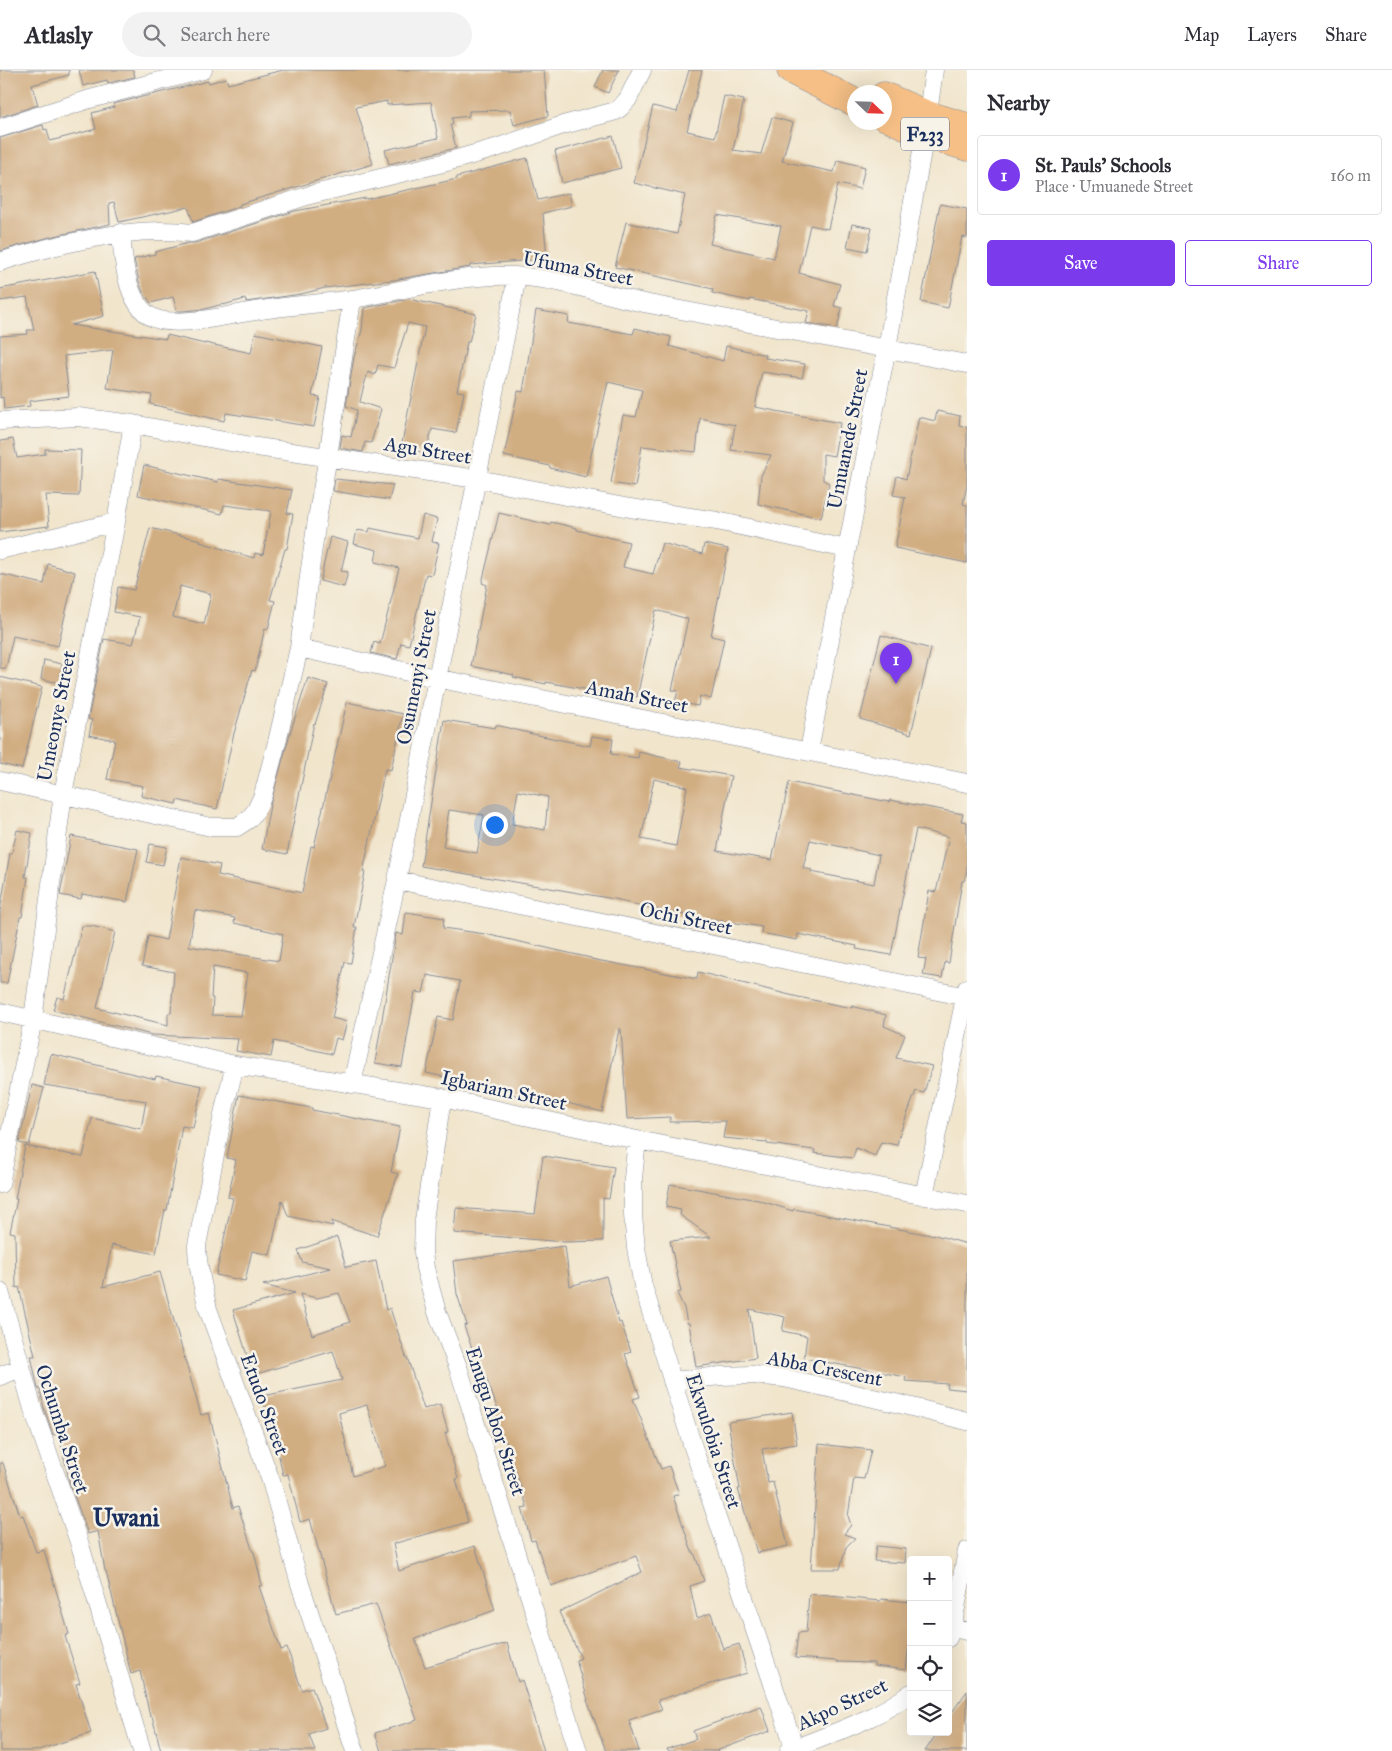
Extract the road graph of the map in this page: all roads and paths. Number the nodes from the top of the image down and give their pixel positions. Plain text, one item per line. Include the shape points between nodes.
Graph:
1 (203, 70) edge
2 (642, 70) edge
3 (791, 70) edge
4 (828, 70) edge
5 (934, 70) edge
6 (861, 85) edge
7 (847, 98) edge
8 (892, 101) edge
9 (892, 118) edge
10 (926, 124) junction
11 (967, 127) edge
12 (0, 128) edge
13 (967, 147) edge
14 (121, 233) junction
15 (0, 262) edge
16 (517, 277) junction
17 (352, 300) junction
18 (887, 348) junction
19 (967, 364) edge
20 (0, 420) edge
21 (133, 424) junction
22 (328, 456) junction
23 (477, 479) junction
24 (116, 522) junction
25 (847, 549) junction
26 (0, 550) edge
27 (299, 648) junction
28 (437, 678) junction
29 (809, 751) junction
30 (0, 781) edge
31 (967, 783) edge
32 (63, 794) junction
33 (397, 880) junction
34 (966, 994) edge
35 (0, 1012) edge
36 (33, 1018) junction
37 (235, 1065) junction
38 (352, 1084) junction
39 (442, 1098) junction
40 (637, 1140) junction
41 (1, 1175) edge
42 (924, 1196) junction
43 (967, 1204) edge
44 (0, 1292) edge
45 (21, 1368) junction
46 (0, 1376) edge
47 (672, 1381) junction
48 (967, 1421) edge
49 (967, 1551) edge
50 (956, 1632) edge
51 (907, 1696) edge
52 (792, 1750) edge
53 (142, 1751) edge
54 (356, 1751) edge
55 (578, 1751) edge

1 - 12 street via 90,99
2 - 14 street via 625,103 607,114 443,163 310,195 192,233
3 - 7 main road
4 - 6 main road
5 - 10 street, Umuanede Street
8 - 10 main road, F233
9 - 10 main road, F233
10 - 11 main road, F233
10 - 13 main road, F233
10 - 18 street, Umuanede Street
14 - 15 street
14 - 17 street, Ufuma Street via 133,295 138,306 158,320 192,321 276,307
16 - 17 street, Ufuma Street via 496,275 444,281
16 - 18 street, Ufuma Street via 561,282 646,303
16 - 23 street, Osumenyi Street
17 - 22 street
18 - 19 street, Ufuma Street
18 - 25 street, Umuanede Street
20 - 21 street, Agu Street via 78,417
21 - 22 street, Agu Street
21 - 24 street, Umeonye Street
22 - 23 street, Agu Street
22 - 27 street
23 - 25 street, Agu Street via 717,521
23 - 28 street, Osumenyi Street
24 - 26 street
24 - 32 street, Umeonye Street
25 - 29 street, Umuanede Street
27 - 28 street, Amah Street
27 - 32 street via 263,796 249,819 237,827 210,828
28 - 29 street, Amah Street
28 - 33 street, Osumenyi Street
29 - 31 street, Amah Street
30 - 32 street
32 - 36 street, Umeonye Street
33 - 34 street, Ochi Street
33 - 38 street, Osumenyi Street
34 - 42 street
35 - 36 street, Igbariam Street
36 - 37 street, Igbariam Street
36 - 41 street
37 - 38 street, Igbariam Street
37 - 54 street, Etudo Street via 197,1245 197,1258 208,1308 271,1481 300,1584
38 - 39 street, Igbariam Street
39 - 40 street, Igbariam Street
39 - 55 street, Enugu Abor Street via 424,1220 426,1268
40 - 42 street, Igbariam Street
40 - 47 street, Ekwulobia Street via 633,1178 636,1248 643,1286
42 - 43 street, Igbariam Street
44 - 45 street, Ochumba Street
45 - 46 street
45 - 53 street, Ochumba Street via 32,1409 80,1545
47 - 48 street, Abba Crescent via 753,1375 784,1378
47 - 52 street, Ekwulobia Street
49 - 50 street
51 - 52 street, Akpo Street via 880,1712

